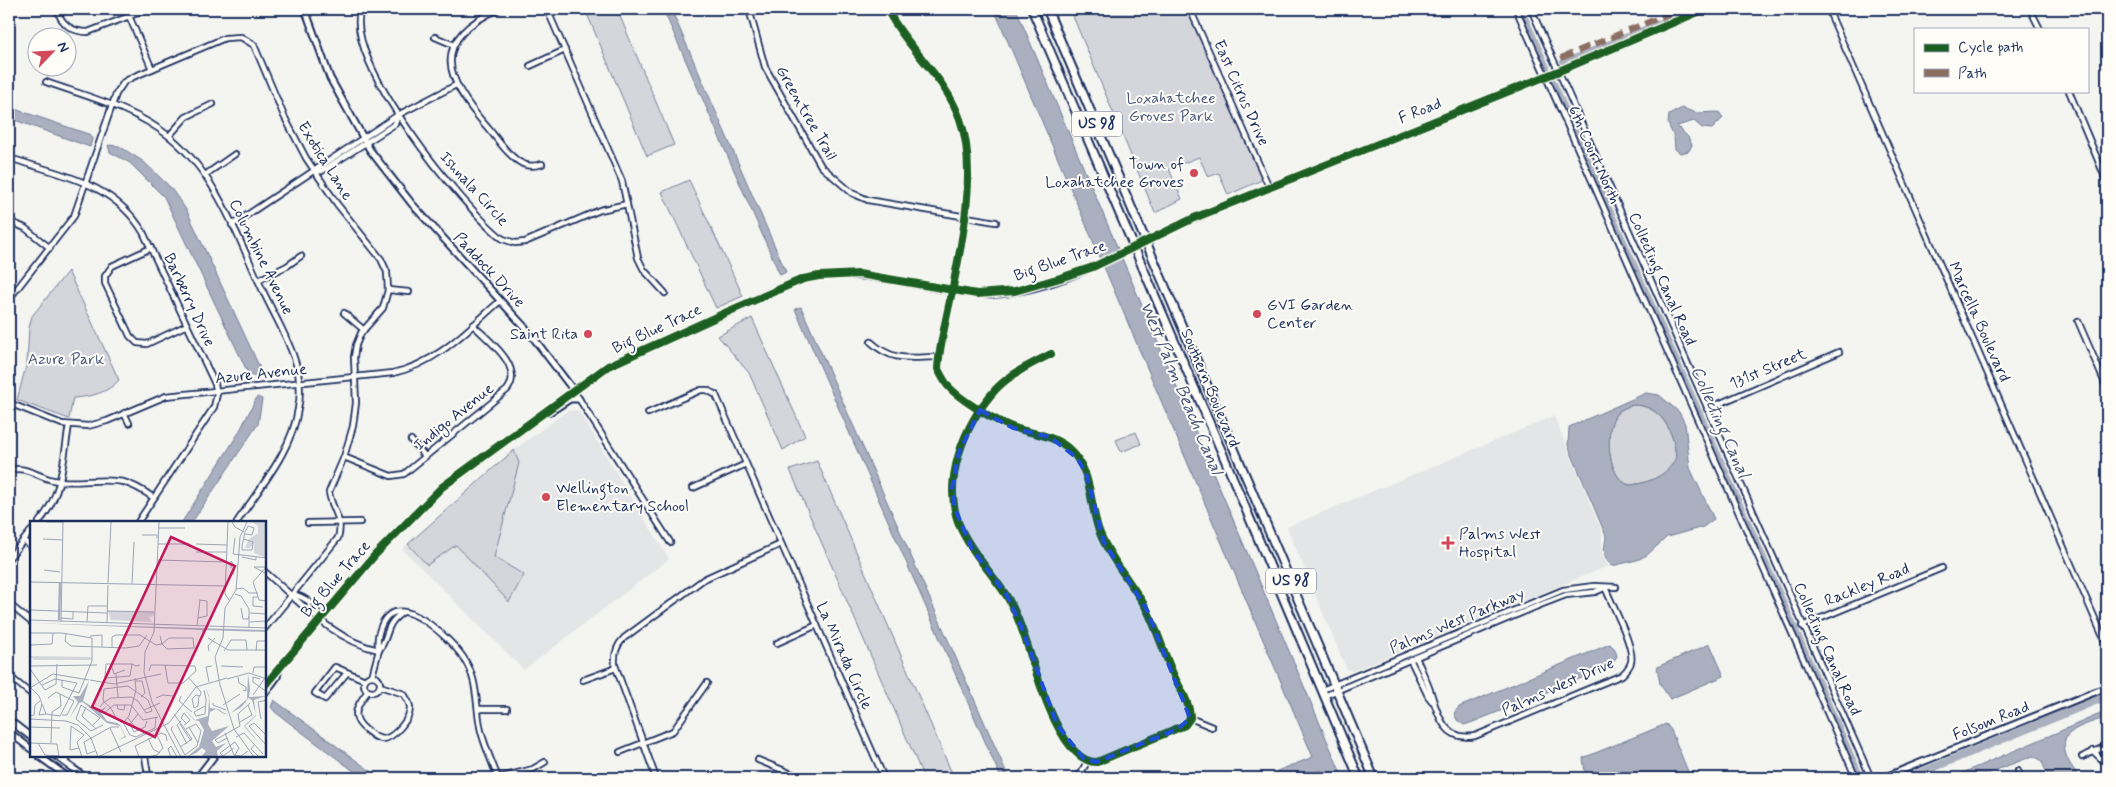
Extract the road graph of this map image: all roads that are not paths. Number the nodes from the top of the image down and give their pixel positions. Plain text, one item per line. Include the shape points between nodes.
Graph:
1 (57, 9) edge
2 (126, 9) edge
3 (148, 9) edge
4 (306, 9) edge
5 (360, 9) edge
6 (499, 9) edge
7 (547, 9) edge
8 (749, 9) edge
9 (887, 9) edge
10 (1032, 9) edge
11 (1047, 9) edge
12 (1190, 9) edge
13 (1516, 9) edge
14 (1531, 9) edge
15 (1705, 9) edge
16 (1828, 9) edge
17 (2030, 9) edge
18 (130, 16) junction
19 (2040, 28) edge
20 (435, 38) dead end
21 (454, 45) junction
22 (565, 50) junction
23 (530, 66) dead end
24 (152, 69) junction
25 (1558, 71) junction
26 (1545, 75) junction
27 (46, 82) dead end
28 (456, 85) junction
29 (2069, 92) edge
30 (213, 104) dead end
31 (112, 105) junction
32 (398, 115) junction
33 (169, 136) junction
34 (364, 141) junction
35 (235, 154) dead end
36 (16, 160) dead end
37 (542, 164) dead end
38 (315, 172) junction
39 (205, 175) junction
40 (2107, 182) edge
41 (86, 183) junction
42 (1269, 187) junction
43 (628, 204) junction
44 (964, 218) junction
45 (9, 221) edge
46 (996, 222) dead end
47 (232, 225) junction
48 (1146, 240) junction
49 (1134, 247) junction
50 (50, 248) junction
51 (151, 248) junction
52 (301, 256) dead end
53 (258, 280) junction
54 (388, 290) junction
55 (952, 290) junction
56 (408, 292) dead end
57 (664, 293) dead end
58 (9, 297) edge
59 (500, 300) junction
60 (344, 312) dead end
61 (2078, 321) dead end
62 (187, 325) junction
63 (473, 325) junction
64 (364, 330) junction
65 (871, 342) dead end
66 (1839, 352) dead end
67 (1051, 354) dead end
68 (939, 357) junction
69 (355, 377) junction
70 (299, 383) junction
71 (2107, 388) edge
72 (217, 390) junction
73 (574, 391) junction
74 (579, 399) junction
75 (9, 403) edge
76 (1706, 409) junction
77 (980, 410) junction
78 (124, 413) junction
79 (544, 413) junction
80 (648, 413) dead end
81 (129, 423) dead end
82 (69, 425) junction
83 (411, 440) dead end
84 (425, 456) junction
85 (344, 457) junction
86 (746, 464) junction
87 (9, 471) edge
88 (60, 481) junction
89 (693, 488) dead end
90 (154, 498) junction
91 (40, 521) edge
92 (139, 521) edge
93 (239, 521) edge
94 (360, 522) dead end
95 (308, 523) dead end
96 (340, 524) junction
97 (30, 533) edge
98 (24, 540) junction
99 (670, 542) dead end
100 (781, 544) junction
101 (30, 546) edge
102 (9, 558) edge
103 (1942, 568) dead end
104 (266, 573) edge
105 (1605, 587) junction
106 (1616, 587) dead end
107 (292, 594) junction
108 (9, 604) edge
109 (404, 611) junction
110 (320, 618) junction
111 (30, 621) edge
112 (817, 626) junction
113 (1802, 626) junction
114 (266, 627) edge
115 (777, 643) dead end
116 (2107, 646) edge
117 (379, 650) junction
118 (1416, 657) junction
119 (1410, 659) junction
120 (279, 667) junction
121 (616, 668) junction
122 (346, 674) junction
123 (9, 676) edge
124 (372, 676) junction
125 (365, 680) junction
126 (583, 680) dead end
127 (707, 683) dead end
128 (266, 684) edge
129 (380, 686) junction
130 (2107, 687) edge
131 (1336, 688) junction
132 (368, 691) junction
133 (266, 692) edge
134 (30, 693) edge
135 (1323, 693) junction
136 (1432, 701) junction
137 (478, 709) junction
138 (507, 709) dead end
139 (1190, 718) junction
140 (9, 720) edge
141 (1212, 726) dead end
142 (9, 732) edge
143 (30, 736) edge
144 (643, 744) junction
145 (2107, 746) edge
146 (30, 749) edge
147 (2093, 751) junction
148 (620, 752) dead end
149 (41, 757) edge
150 (57, 757) edge
151 (68, 757) edge
152 (146, 757) edge
153 (213, 757) edge
154 (2082, 757) dead end
155 (758, 760) dead end
156 (64, 762) junction
157 (545, 762) dead end
158 (1086, 762) junction
159 (2107, 764) edge
160 (2018, 770) dead end
161 (148, 775) dead end
162 (69, 778) edge
163 (86, 778) edge
164 (198, 778) edge
165 (498, 778) edge
166 (656, 778) edge
167 (802, 778) edge
168 (882, 778) edge
169 (1078, 778) edge
170 (1359, 778) edge
171 (1374, 778) edge
172 (1856, 778) edge
173 (1871, 778) edge
174 (1884, 778) edge
175 (2021, 778) edge

1 - 18 street via 65,24 84,32
2 - 18 street
3 - 18 street
4 - 34 street, Paddock Drive via 330,78
5 - 32 street, Ishnala Circle via 357,26 360,38
6 - 21 street via 472,22
7 - 22 street
8 - 44 street, Greentree Trail via 765,67 827,172 852,194 868,200
9 - 44 street via 896,26 944,85 960,118 968,149 969,181
10 - 49 highway, Southern Boulevard / US 98
11 - 48 highway, Southern Boulevard / US 98
12 - 42 street, East Citrus Drive
13 - 26 street, 6th Court North
14 - 25 street, Collecting Canal Road
15 - 25 street, F Road
16 - 116 street, Marcella Boulevard
17 - 19 street
18 - 24 street
20 - 21 street
21 - 28 street via 451,66
22 - 23 street
22 - 43 street via 618,172
24 - 31 street, Exotica Lane via 124,82
24 - 38 street, Exotica Lane via 228,37 247,39 257,50 284,116
25 - 26 street, F Road
25 - 76 street, Collecting Canal Road
26 - 42 street, F Road
26 - 172 street, 6th Court North
27 - 31 street, Columbine Avenue
28 - 32 street
28 - 37 street via 516,160 527,166
29 - 40 street
30 - 33 street via 186,117
31 - 33 street, Columbine Avenue via 146,120
31 - 41 street, Exotica Lane
32 - 34 street
32 - 43 street, Ishnala Circle via 435,166 508,242 525,242 600,210
33 - 39 street, Columbine Avenue
34 - 38 street
34 - 59 street, Paddock Drive via 412,204
35 - 39 street
36 - 41 street, Barberry Drive
38 - 47 street
38 - 54 street, Exotica Lane via 381,259 387,272
39 - 47 street, Columbine Avenue
41 - 50 street, Exotica Lane via 71,223
41 - 51 street, Barberry Drive via 124,207 137,222
42 - 48 street, F Road
43 - 57 street via 638,258
44 - 46 street, Greentree Trail
44 - 55 street
45 - 50 street via 25,228
47 - 53 street, Columbine Avenue
48 - 49 street, Big Blue Trace
48 - 131 highway, Southern Boulevard / US 98
49 - 55 street, Big Blue Trace via 1093,267 1015,291 978,294
49 - 135 highway, Southern Boulevard / US 98
50 - 58 street, Exotica Lane
51 - 62 street, Barberry Drive
51 - 62 street via 110,268 105,283 132,339 144,344
52 - 53 street
53 - 70 street, Columbine Avenue via 290,349
54 - 56 street
54 - 64 street via 381,311
55 - 68 street
55 - 73 street, Big Blue Trace via 859,274 803,279 608,366
59 - 63 street, Azure Avenue
59 - 73 street, Paddock Drive via 544,350
60 - 64 street
61 - 71 street
62 - 72 street, Barberry Drive
63 - 69 street, Azure Avenue via 439,354 417,366 393,373
63 - 84 street, Indigo Avenue via 509,365 512,381 504,393
64 - 69 street via 354,351
65 - 68 street via 884,354
66 - 76 street, 131st Street
67 - 77 street via 997,388
68 - 77 street via 938,369 948,386
69 - 70 street, Azure Avenue
69 - 85 street via 355,412
70 - 72 street, Azure Avenue
70 - 93 street, Columbine Avenue via 297,418 289,442
72 - 78 street, Azure Avenue via 159,397
72 - 90 street via 212,410
73 - 74 street, Paddock Drive
73 - 79 street, Big Blue Trace
74 - 79 street via 570,399
74 - 99 street, Paddock Drive
75 - 82 street, Azure Avenue
76 - 113 street, Collecting Canal Road
77 - 139 street via 1013,428 1050,437 1067,447 1077,458 1086,473 1097,526 1146,608 1188,705
77 - 158 street via 959,452 952,488 955,509 972,549 1007,596 1021,626 1056,726
78 - 81 street
78 - 82 street, Azure Avenue via 98,424
79 - 110 street, Big Blue Trace via 442,488 380,550
80 - 86 street, La Mirada Circle via 701,390 710,391 717,398
82 - 88 street
83 - 84 street
84 - 85 street, Indigo Avenue via 407,473 394,476
85 - 96 street via 329,492
86 - 89 street
86 - 100 street, La Mirada Circle
87 - 88 street via 20,468
88 - 90 street via 121,482
88 - 91 street via 55,501
90 - 92 street
94 - 96 street
95 - 96 street
96 - 107 street via 335,544
97 - 98 street
98 - 101 street
98 - 102 street
100 - 112 street, La Mirada Circle
100 - 121 street via 715,573 688,590 622,641 615,655
103 - 113 street, Rackley Road
104 - 107 street
105 - 106 street, Palms West Parkway
105 - 118 street, Palms West Parkway via 1595,592 1566,595
105 - 131 street, Palms West Parkway via 1563,590
105 - 136 street, Palms West Drive via 1632,656 1628,669 1622,675 1468,737 1453,734 1445,728
107 - 110 street via 301,596 317,610
107 - 114 street
108 - 111 street
109 - 117 street via 390,622
109 - 117 street via 392,612 384,620 377,643
109 - 137 street via 419,616 461,654 473,676
110 - 117 street via 356,644
110 - 120 street, Big Blue Trace
112 - 115 street
112 - 168 street, La Mirada Circle
113 - 173 street, Collecting Canal Road
117 - 124 street
118 - 119 street, Palms West Parkway
118 - 136 street, Palms West Drive
119 - 131 street, Palms West Parkway
119 - 136 street, Palms West Drive
120 - 128 street, Big Blue Trace
120 - 133 street, Big Blue Trace via 277,677
121 - 126 street
121 - 144 street
122 - 122 street via 335,667 315,693 325,699
122 - 125 street
123 - 134 street
124 - 125 street
124 - 129 street via 379,679
125 - 132 street
127 - 144 street via 676,729
129 - 132 street via 375,692
129 - 132 street via 404,694 410,708 409,715 390,737 375,737 357,721 357,706
130 - 174 street, Folsom Road
131 - 135 street, Palms West Parkway
131 - 171 highway, Southern Boulevard / US 98
135 - 170 highway, Southern Boulevard / US 98
137 - 138 street
137 - 165 street via 484,741
139 - 141 street
139 - 158 street via 1178,729 1106,760
140 - 143 street
142 - 146 street
144 - 148 street
144 - 166 street
145 - 147 street
147 - 154 street
147 - 159 street
149 - 162 street
150 - 156 street
151 - 156 street
152 - 161 street
153 - 164 street
155 - 167 street
156 - 163 street
157 - 165 street via 534,769
158 - 169 street
160 - 175 street

